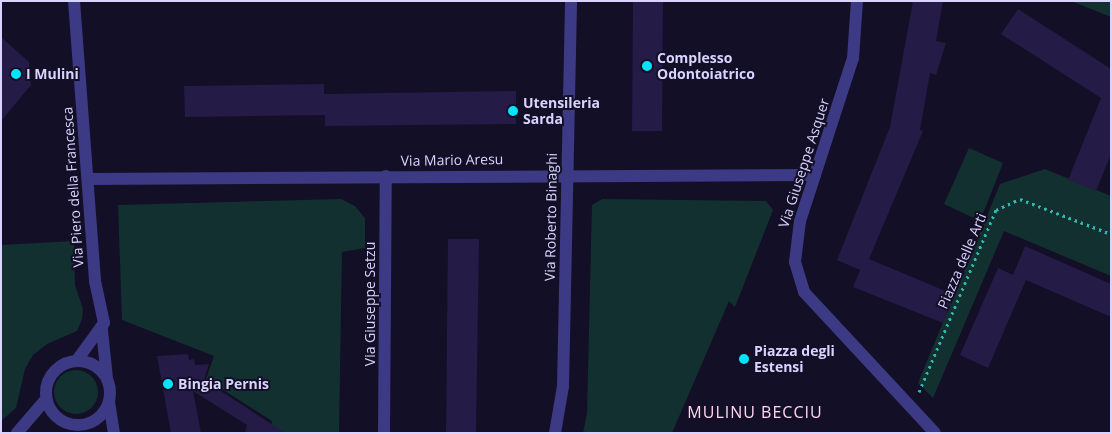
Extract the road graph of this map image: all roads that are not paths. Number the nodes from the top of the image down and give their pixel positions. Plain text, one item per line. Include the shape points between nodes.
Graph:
1 (74, 1) edge
2 (571, 1) edge
3 (857, 1) edge
4 (567, 174) junction
5 (816, 175) junction
6 (386, 176) junction
7 (88, 179) junction
8 (102, 330) junction
9 (77, 360) junction
10 (107, 378) junction
11 (46, 400) junction
12 (109, 402) junction
13 (93, 422) junction
14 (17, 433) edge
15 (68, 433) edge
16 (114, 433) edge
17 (384, 433) edge
18 (555, 433) edge
19 (935, 433) edge

1 - 7 street, Via Piero della Francesca
2 - 4 street, Via Roberto Binaghi
3 - 5 street, Via Giuseppe Asquer via 853,58
4 - 5 street, Via Mario Aresu
4 - 6 street, Via Mario Aresu
4 - 18 street, Via Roberto Binaghi via 563,386
5 - 19 street, Via Giuseppe Asquer via 795,244 795,262 804,292
6 - 7 street, Via Mario Aresu
6 - 17 street, Via Giuseppe Setzu
7 - 8 street, Via Piero della Francesca via 95,281 103,313
8 - 9 street via 82,350
8 - 10 street, Via Piero della Francesca
9 - 10 street via 97,366
9 - 11 street via 62,364 51,375 45,389
10 - 12 street
11 - 13 street via 50,411 64,422 75,425
11 - 14 street
12 - 13 street
12 - 16 street
13 - 15 street

